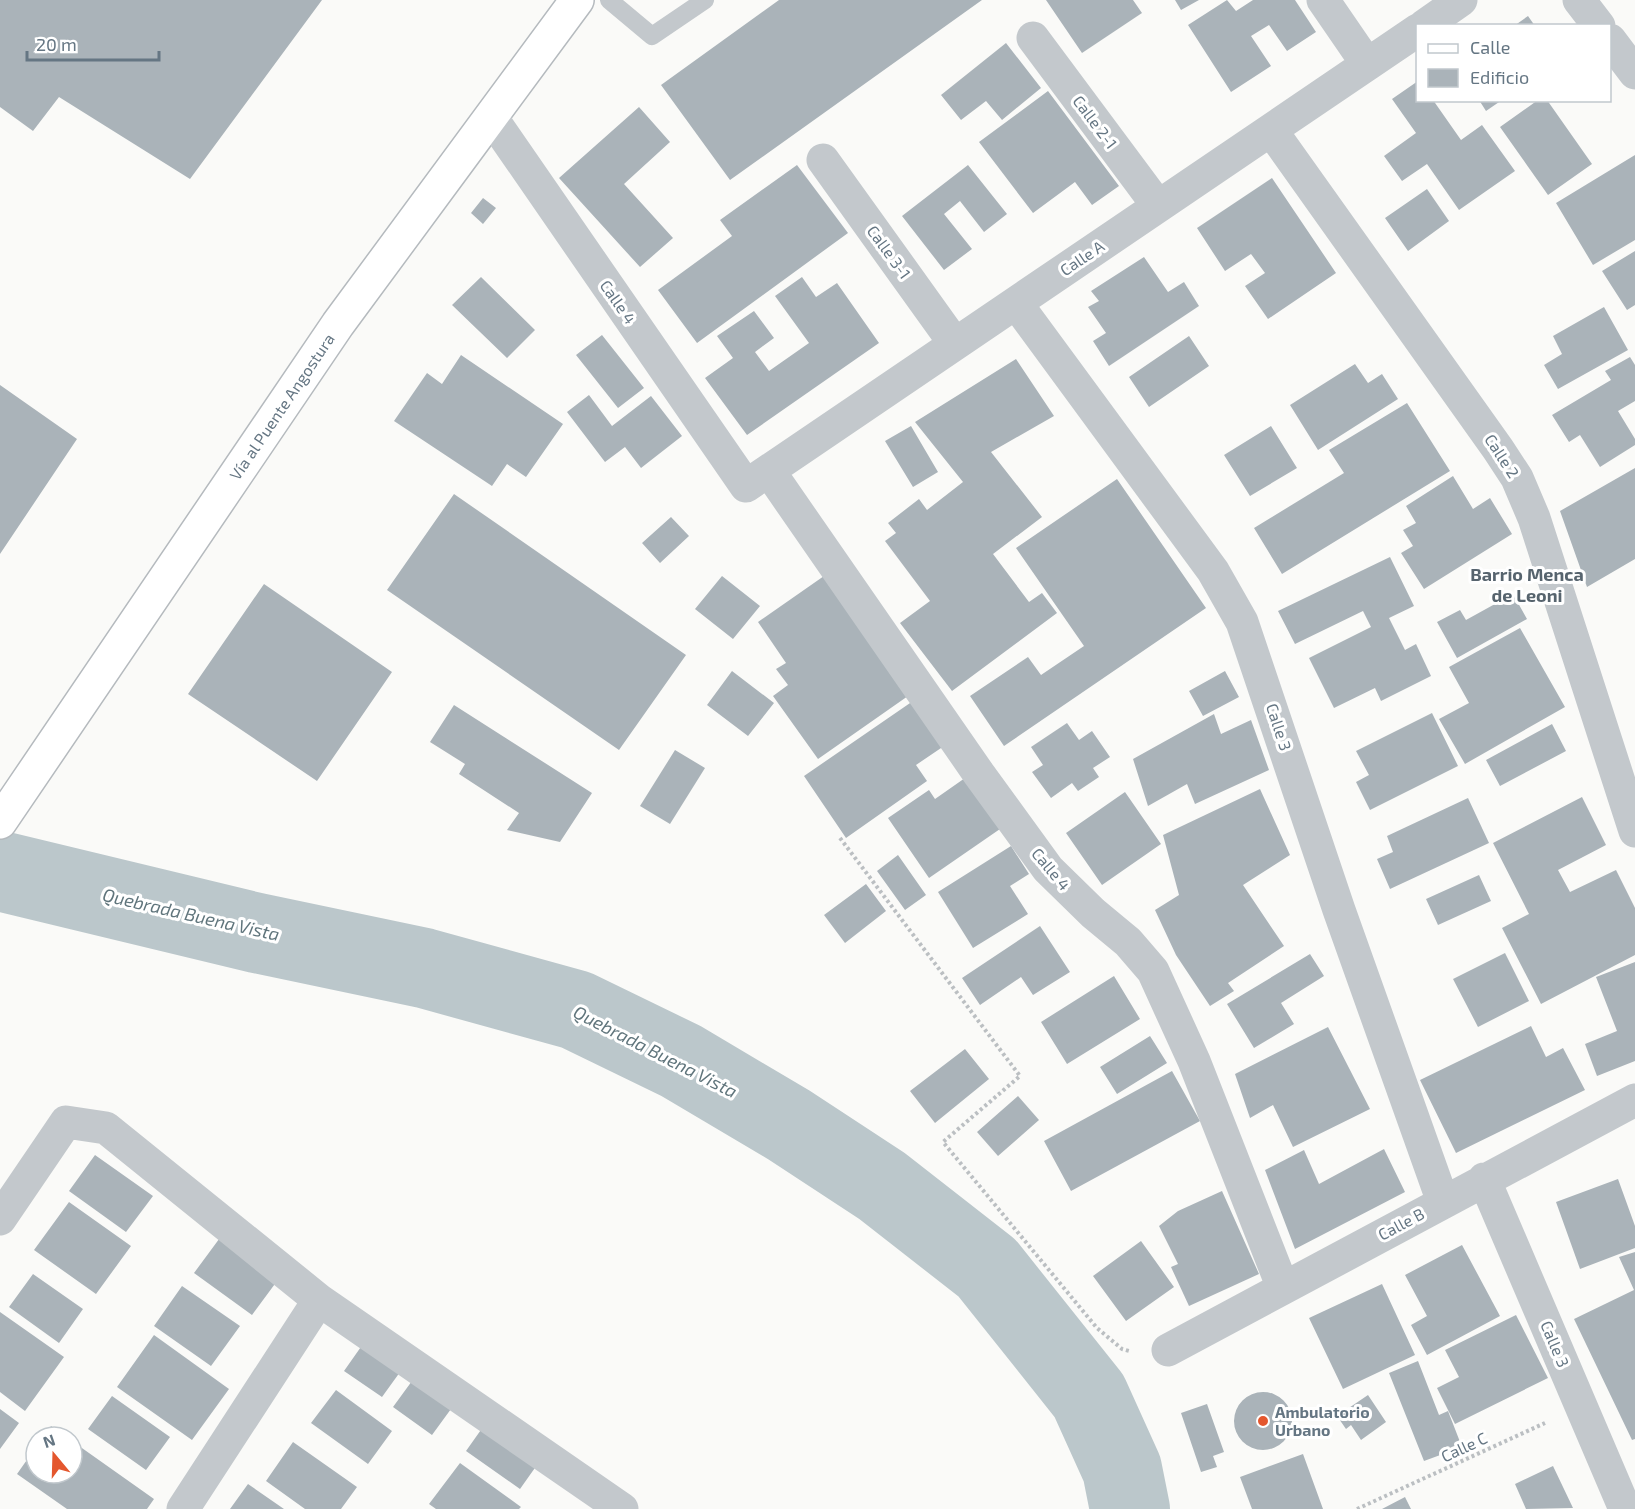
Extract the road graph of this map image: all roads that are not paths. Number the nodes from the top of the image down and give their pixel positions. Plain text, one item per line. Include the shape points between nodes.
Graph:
1 (577, 0) edge
2 (609, 0) edge
3 (705, 0) edge
4 (1323, 0) edge
5 (1461, 0) edge
6 (1579, 0) edge
7 (1427, 24) edge
8 (1597, 24) edge
9 (1416, 31) edge
10 (1033, 38) dead end
11 (1611, 41) edge
12 (1367, 64) junction
13 (1635, 73) edge
14 (491, 117) junction
15 (1271, 130) junction
16 (823, 160) dead end
17 (1158, 206) junction
18 (1016, 303) junction
19 (955, 344) junction
20 (757, 478) junction
21 (0, 822) edge
22 (1635, 831) edge
23 (1635, 1100) edge
24 (1484, 1179) junction
25 (1443, 1202) junction
26 (0, 1219) edge
27 (1283, 1288) junction
28 (319, 1300) junction
29 (1168, 1350) road end
30 (589, 1499) edge
31 (183, 1509) edge
32 (622, 1509) edge
33 (1625, 1509) edge

1 - 14 main road, Vía al Puente Angostura
2 - 3 lane via 652,36
4 - 12 street
5 - 7 street
6 - 8 street
9 - 12 street, Calle A
10 - 17 street, Calle 2-1
11 - 13 street
12 - 15 street, Calle A
14 - 20 street, Calle 4
14 - 21 main road, Vía al Puente Angostura via 338,324
15 - 17 street, Calle A
15 - 22 street, Calle 2 via 1460,392 1517,478 1534,518
16 - 19 street, Calle 3-1
17 - 18 street, Calle A
18 - 19 street, Calle A
18 - 25 street, Calle 3 via 1207,562 1242,621
19 - 20 street, Calle A
20 - 27 street, Calle 4 via 1048,869 1128,942 1153,972 1194,1060
23 - 24 street, Calle B
24 - 25 street, Calle B
24 - 33 street, Calle 3
25 - 27 street, Calle B
26 - 28 street via 66,1122 106,1128
27 - 29 street, Calle B
28 - 30 street
28 - 31 street
30 - 32 street

